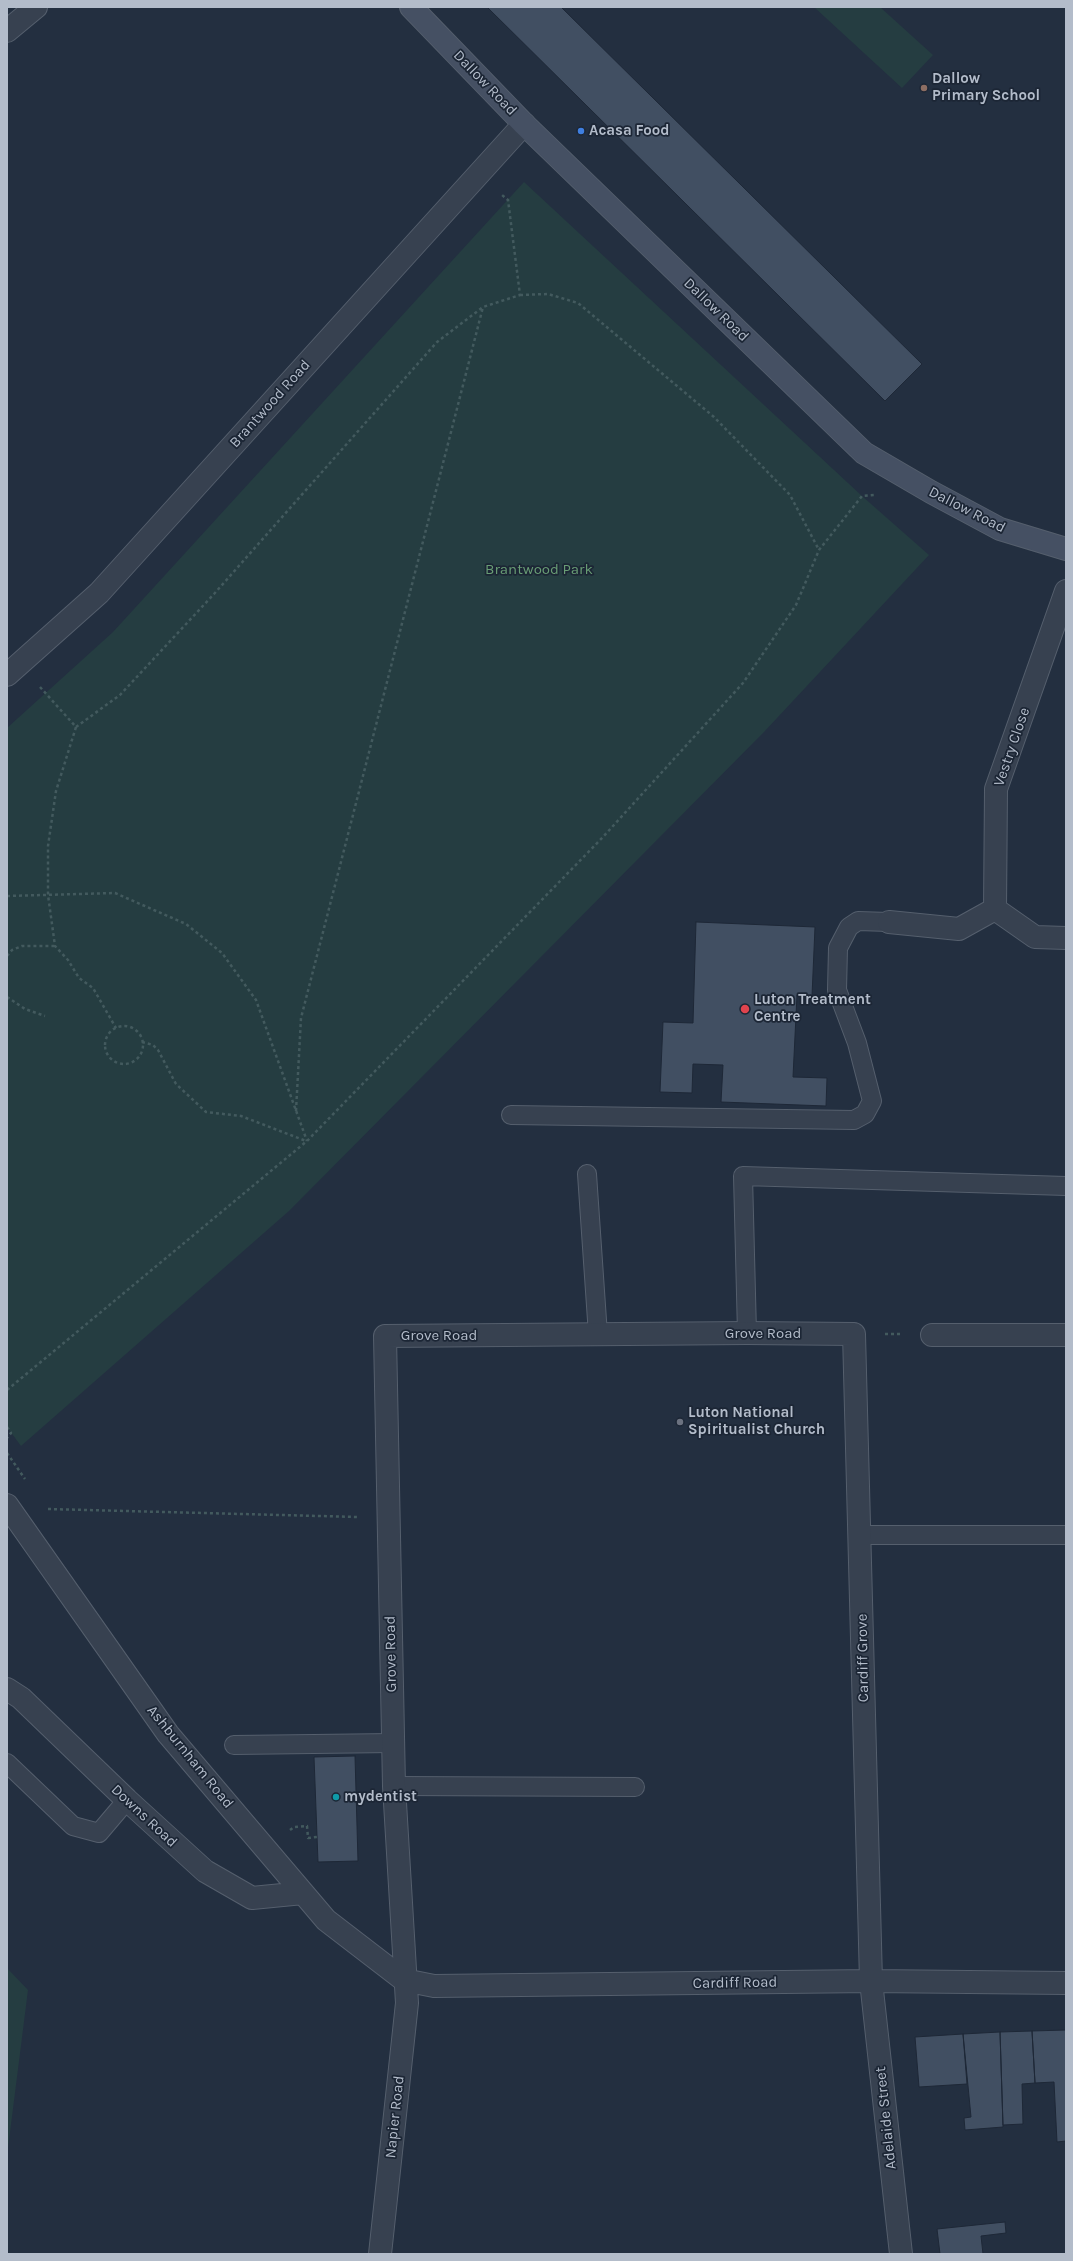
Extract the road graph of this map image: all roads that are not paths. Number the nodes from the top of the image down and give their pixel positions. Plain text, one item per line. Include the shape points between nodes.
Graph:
1 (36, 7) edge
2 (410, 7) edge
3 (7, 31) edge
4 (524, 124) junction
5 (1066, 549) edge
6 (1066, 590) edge
7 (13, 670) edge
8 (995, 909) junction
9 (889, 922) joint
10 (1066, 938) edge
11 (511, 1115) dead end
12 (587, 1174) dead end
13 (1066, 1186) edge
14 (747, 1333) junction
15 (854, 1334) joint
16 (598, 1335) junction
17 (932, 1335) road end
18 (1066, 1335) edge
19 (7, 1505) edge
20 (860, 1535) junction
21 (1066, 1535) edge
22 (7, 1689) edge
23 (393, 1743) junction
24 (234, 1745) dead end
25 (7, 1763) edge
26 (394, 1786) junction
27 (635, 1787) dead end
28 (127, 1800) junction
29 (303, 1892) junction
30 (404, 1980) junction
31 (871, 1981) junction
32 (1066, 1984) edge
33 (380, 2254) edge
34 (901, 2254) edge

1 - 3 street
2 - 4 street, Dallow Road
4 - 5 street, Dallow Road via 864,453 924,489 1000,529
4 - 7 street, Brantwood Road via 100,593
6 - 8 street, Vestry Close via 996,789
8 - 9 street via 959,929
8 - 10 street via 1035,937
9 - 11 lane via 858,921 849,927 838,948 836,990 856,1043 872,1101 865,1114 854,1120
12 - 16 lane
13 - 14 lane via 743,1176
14 - 15 street, Grove Road
14 - 16 street, Grove Road
15 - 20 street, Cardiff Grove
16 - 23 street, Grove Road via 385,1336
17 - 18 street
19 - 29 street, Ashburnham Road via 168,1734
20 - 21 lane
20 - 31 street, Cardiff Grove
22 - 28 street, Downs Road via 22,1698
23 - 24 lane
23 - 26 street, Grove Road
25 - 28 lane via 73,1826 99,1833
26 - 27 lane
26 - 30 street, Grove Road
28 - 29 street, Downs Road via 206,1871 252,1898
29 - 30 street, Ashburnham Road via 326,1920
30 - 31 street, Cardiff Road via 434,1986
30 - 33 street, Napier Road via 407,2003
31 - 32 street, Cardiff Road
31 - 34 street, Adelaide Street

